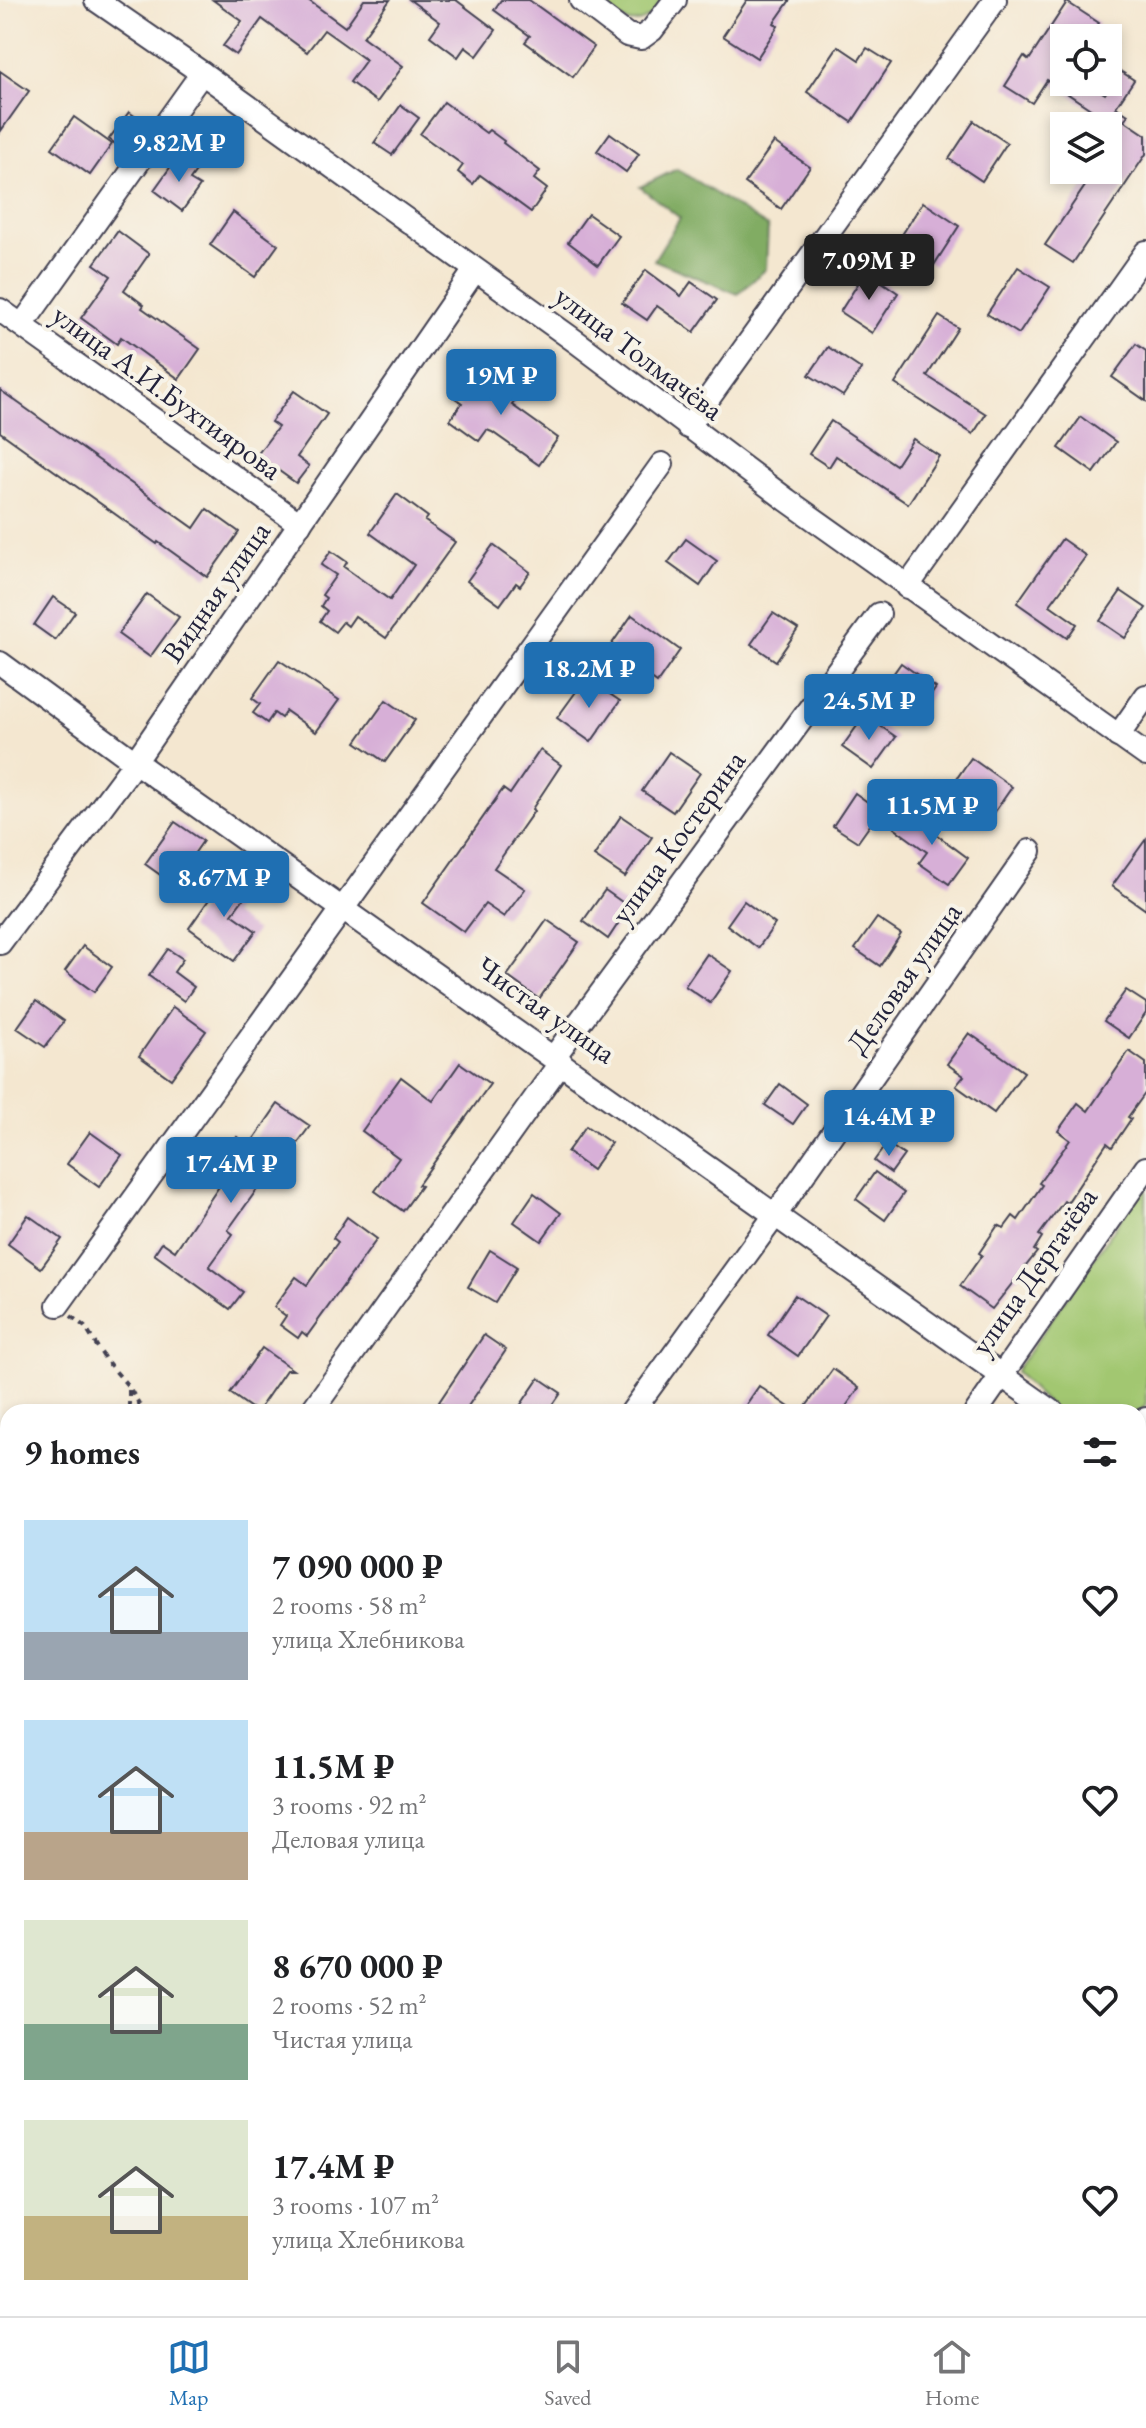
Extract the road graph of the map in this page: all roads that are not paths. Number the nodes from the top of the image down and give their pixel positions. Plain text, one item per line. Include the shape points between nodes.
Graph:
1 (96, 0) edge
2 (581, 0) edge
3 (675, 0) edge
4 (995, 0) edge
5 (120, 6) edge
6 (202, 73) junction
7 (1146, 252) edge
8 (475, 270) junction
9 (0, 310) edge
10 (22, 325) junction
11 (688, 427) junction
12 (662, 464) dead end
13 (300, 524) junction
14 (907, 587) junction
15 (879, 614) dead end
16 (0, 663) edge
17 (1146, 696) edge
18 (1118, 736) junction
19 (1146, 755) edge
20 (135, 762) junction
21 (1030, 851) dead end
22 (342, 907) junction
23 (0, 943) edge
24 (557, 1059) junction
25 (1146, 1168) edge
26 (776, 1214) junction
27 (58, 1305) road end
28 (1003, 1375) junction
29 (317, 1404) edge
30 (638, 1404) edge
31 (982, 1404) edge
32 (1042, 1404) edge

1 - 5 street, улица Толмачёва
2 - 3 street via 627,35 641,38
4 - 11 street
5 - 6 street, улица Толмачёва
6 - 8 street, улица Толмачёва
6 - 10 street
7 - 14 street
8 - 11 street, улица Толмачёва
8 - 13 street, Видная улица
9 - 10 street, улица А.И.Бухтиярова
10 - 13 street, улица А.И.Бухтиярова
11 - 14 street, улица Толмачёва
12 - 22 street
13 - 20 street, Видная улица
14 - 18 street, улица Толмачёва
15 - 24 street, улица Костерина
16 - 20 street, Чистая улица
17 - 18 street
18 - 19 street, улица Толмачёва
20 - 22 street, Чистая улица
20 - 23 street, Видная улица
21 - 26 street, Деловая улица
22 - 24 street, Чистая улица
22 - 27 street
24 - 26 street, Чистая улица
24 - 29 street, улица Костерина
25 - 28 street, улица Дергачёва
26 - 28 street, Чистая улица
26 - 30 street, Деловая улица
28 - 31 street, улица Дергачёва
28 - 32 street, Чистая улица

